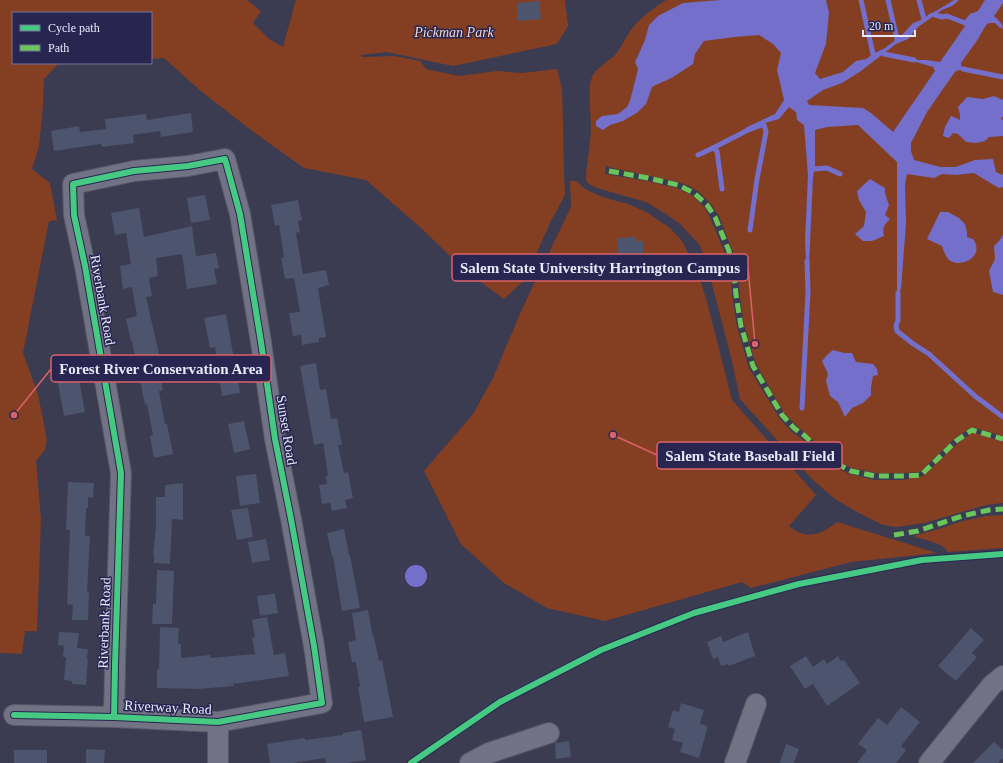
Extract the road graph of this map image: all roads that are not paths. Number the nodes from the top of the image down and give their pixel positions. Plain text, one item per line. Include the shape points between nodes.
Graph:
1 (225, 159) joint
2 (1003, 676) edge
3 (319, 703) joint
4 (756, 704) dead end
5 (14, 715) dead end
6 (114, 717) junction
7 (218, 722) junction
8 (549, 733) dead end
9 (218, 763) edge
10 (470, 763) edge
11 (735, 763) edge
12 (929, 763) edge

1 - 3 street, Sunset Road via 240,214 275,439 314,646 322,703
1 - 6 street, Riverbank Road via 73,184 74,215 121,473
2 - 12 street via 992,685
3 - 7 street, Riverway Road
4 - 11 street
5 - 6 street, Riverway Road
6 - 7 street, Riverway Road
7 - 9 street
8 - 10 street via 489,753

